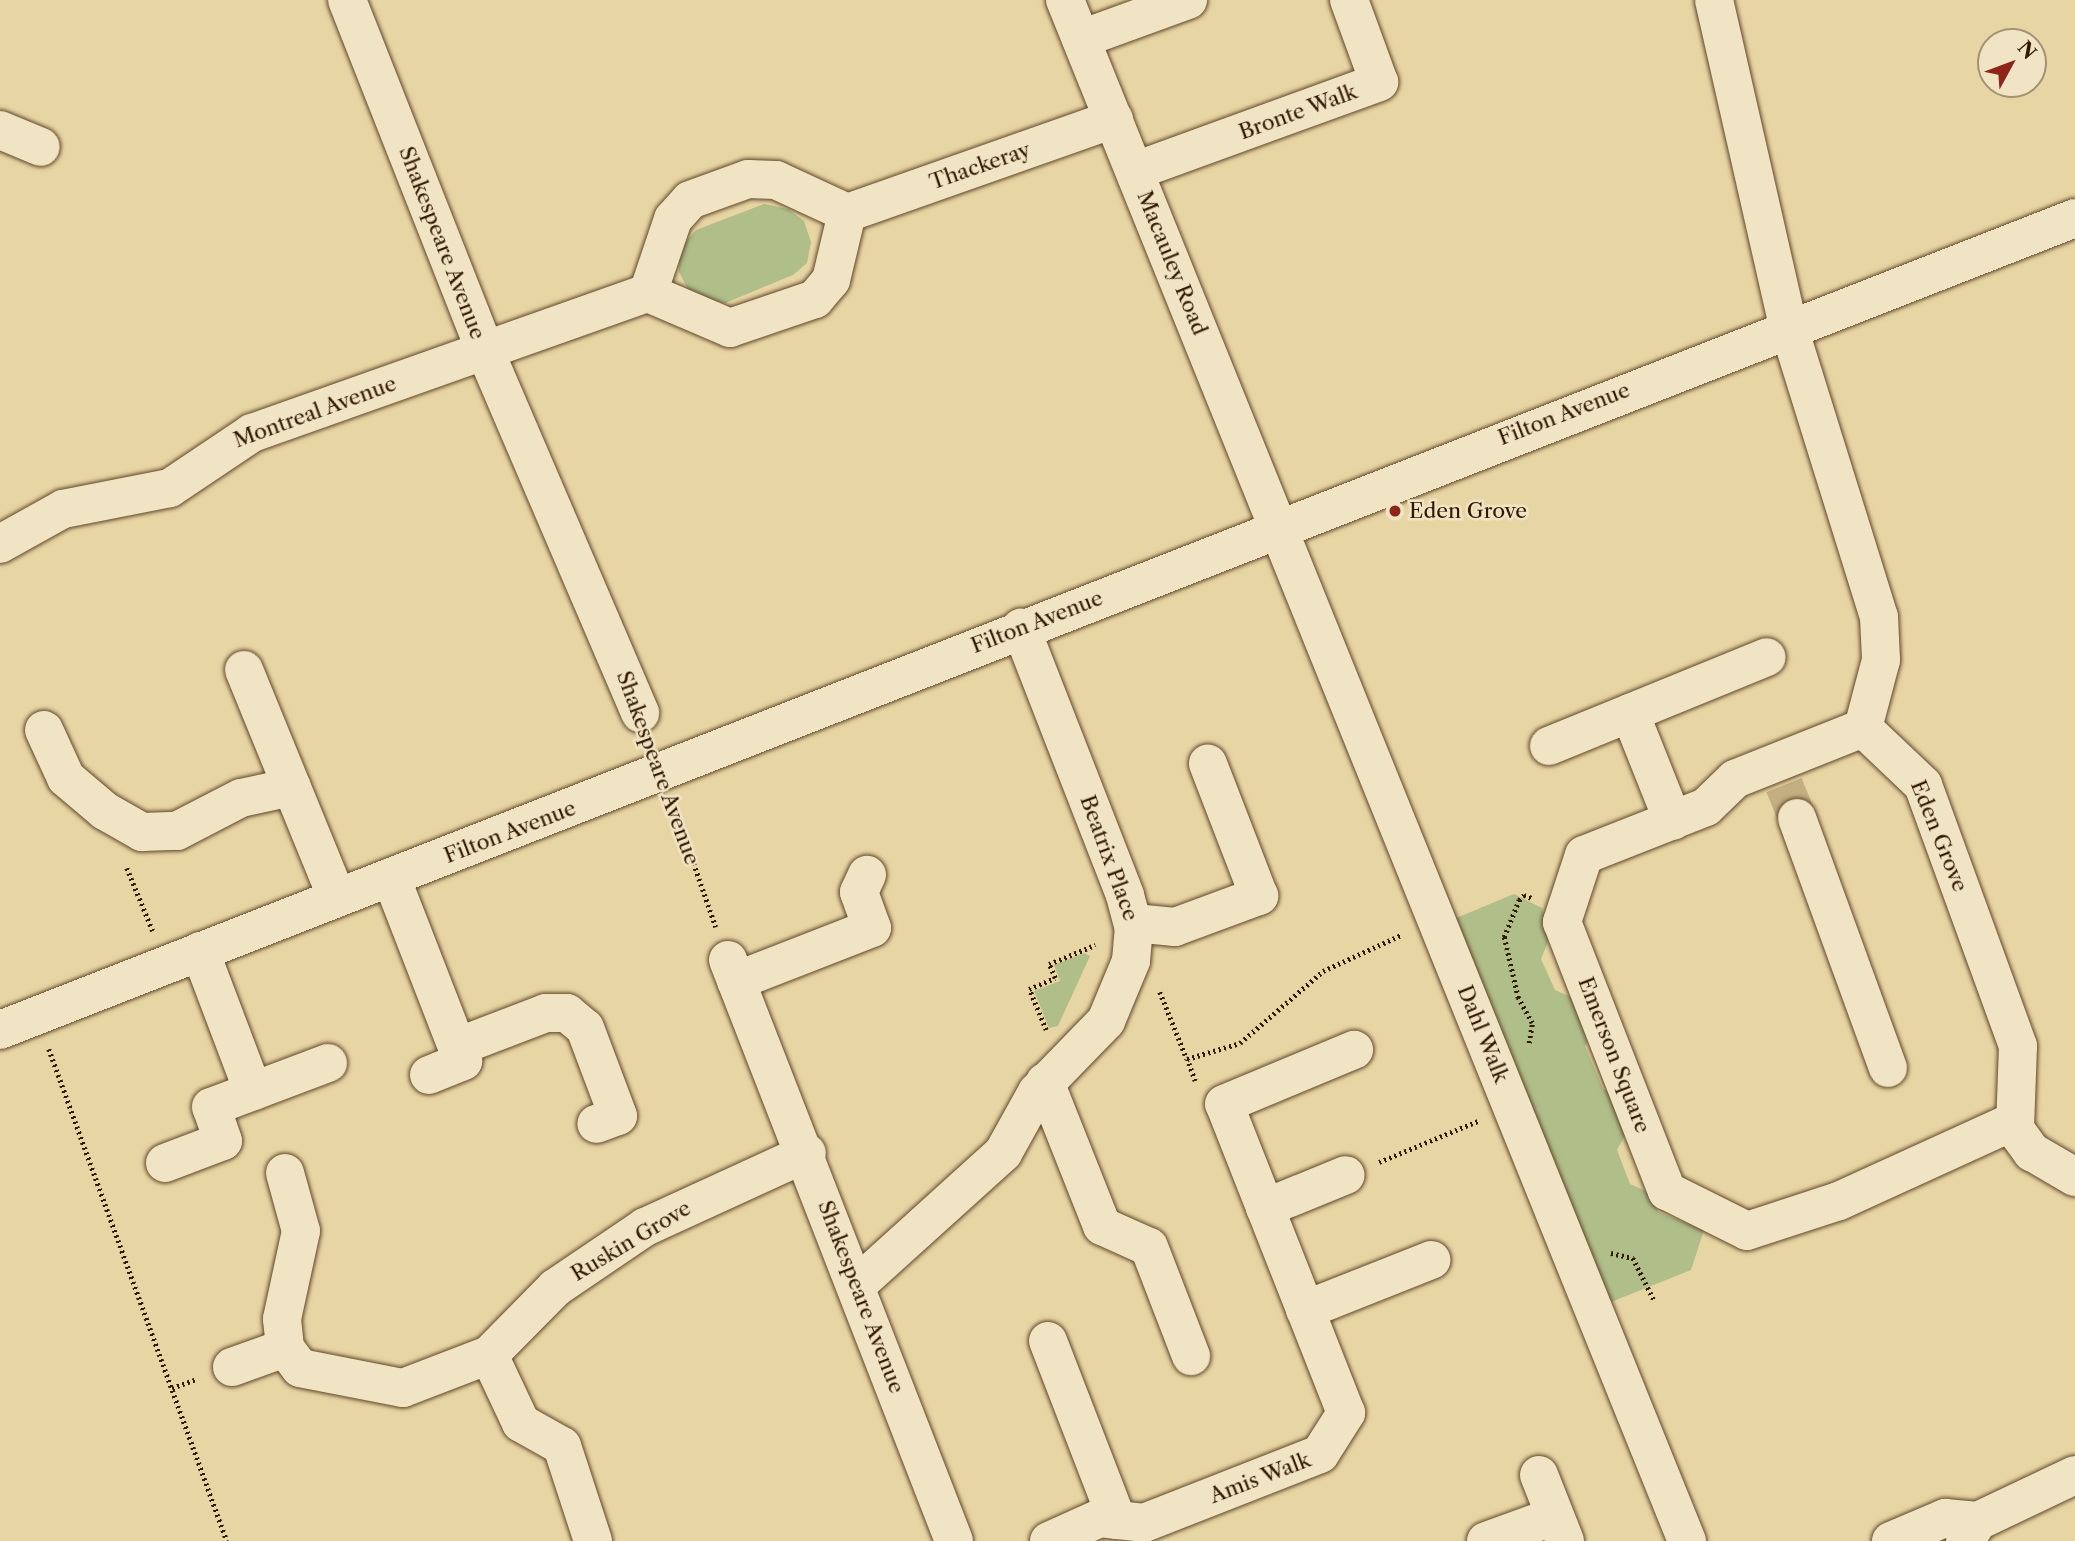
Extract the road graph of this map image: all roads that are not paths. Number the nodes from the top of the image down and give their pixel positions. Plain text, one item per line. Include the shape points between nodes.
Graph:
1 (347, 0) edge
2 (1065, 0) edge
3 (1188, 0) edge
4 (1349, 0) edge
5 (1714, 0) edge
6 (1081, 39) junction
7 (1114, 119) junction
8 (0, 130) edge
9 (41, 147) dead end
10 (1135, 171) junction
11 (847, 213) junction
12 (2075, 218) edge
13 (648, 293) junction
14 (1788, 325) junction
15 (485, 351) junction
16 (1282, 526) junction
17 (0, 544) edge
18 (1021, 628) junction
19 (1767, 656) dead end
20 (244, 670) dead end
21 (640, 713) dead end
22 (1630, 713) junction
23 (1863, 728) junction
24 (44, 730) dead end
25 (1549, 747) dead end
26 (1208, 764) dead end
27 (292, 787) junction
28 (1785, 788) junction
29 (1673, 821) junction
30 (867, 875) dead end
31 (391, 877) junction
32 (337, 898) junction
33 (1134, 923) junction
34 (183, 958) junction
35 (0, 1030) edge
36 (457, 1047) junction
37 (1354, 1050) dead end
38 (328, 1063) dead end
39 (1888, 1068) dead end
40 (429, 1075) dead end
41 (1045, 1082) junction
42 (253, 1091) junction
43 (2012, 1122) junction
44 (596, 1124) dead end
45 (807, 1153) junction
46 (165, 1163) dead end
47 (285, 1173) dead end
48 (1346, 1175) road end
49 (2075, 1177) edge
50 (1265, 1208) junction
51 (1431, 1261) dead end
52 (857, 1285) junction
53 (1305, 1310) junction
54 (1048, 1341) dead end
55 (285, 1348) junction
56 (489, 1355) junction
57 (1191, 1356) dead end
58 (232, 1367) dead end
59 (1539, 1475) dead end
60 (2075, 1475) edge
61 (1117, 1520) junction
62 (1560, 1528) edge
63 (1972, 1531) edge
64 (593, 1541) edge
65 (954, 1541) edge
66 (1049, 1541) edge
67 (1486, 1541) edge
68 (1686, 1541) edge
69 (1891, 1541) edge

1 - 15 street, Shakespeare Avenue
2 - 6 street, Macauley Road
3 - 6 street
4 - 10 street, Bronte Walk via 1379,82
5 - 14 street
6 - 7 street, Macauley Road
7 - 10 street, Macauley Road
7 - 11 street, Thackeray
8 - 9 street
10 - 16 street, Macauley Road
11 - 13 street via 776,180 748,179 690,200 673,219
11 - 13 street via 831,280 816,299 730,328
12 - 14 street, Filton Avenue
13 - 15 street
14 - 16 street, Filton Avenue
14 - 23 street via 1879,617 1881,660
15 - 17 street, Montreal Avenue via 252,433 170,488 62,509
15 - 21 street, Shakespeare Avenue
16 - 18 street, Filton Avenue
16 - 68 street, Dahl Walk
18 - 31 street, Filton Avenue via 663,775
18 - 33 street, Beatrix Place
19 - 22 street
20 - 27 street
22 - 25 street
22 - 29 street
23 - 28 street, Emerson Square
23 - 43 street, Eden Grove via 1923,785 2018,1046
24 - 27 street via 61,773 114,818 142,832 172,832 241,798
26 - 33 street via 1259,896 1175,927
27 - 32 street
28 - 29 street, Emerson Square via 1735,779 1706,807
28 - 39 street
29 - 43 street, Emerson Square via 1584,855 1562,922 1667,1191 1747,1231 1839,1201
30 - 45 street, Shakespeare Avenue via 859,892 872,928 732,970
31 - 32 street, Filton Avenue
31 - 36 street
32 - 34 street, Filton Avenue
33 - 41 street, Beatrix Place via 1131,961 1116,1003 1101,1029
34 - 35 street, Filton Avenue
34 - 42 street
36 - 40 street via 463,1061
36 - 44 street via 546,1013 567,1013 585,1028 618,1115
37 - 50 street, Amis Walk via 1224,1104
38 - 42 street
41 - 52 street, Beatrix Place via 996,1160 950,1194
41 - 57 street via 1102,1226 1149,1247
42 - 46 street via 211,1107 223,1141
43 - 49 street via 2032,1152
45 - 52 street, Shakespeare Avenue
45 - 56 street, Ruskin Grove via 612,1247 555,1288
47 - 55 street via 301,1231 282,1319
48 - 50 street
50 - 53 street, Amis Walk
51 - 53 street
52 - 65 street, Shakespeare Avenue
53 - 61 street, Amis Walk via 1346,1413 1320,1454 1144,1523
54 - 61 street
55 - 56 street, Ruskin Grove via 300,1368 396,1388
55 - 58 street
56 - 64 street via 521,1423 562,1446
59 - 62 street
60 - 63 street
61 - 66 street, Amis Walk via 1100,1518
62 - 67 street
63 - 69 street via 1945,1518

